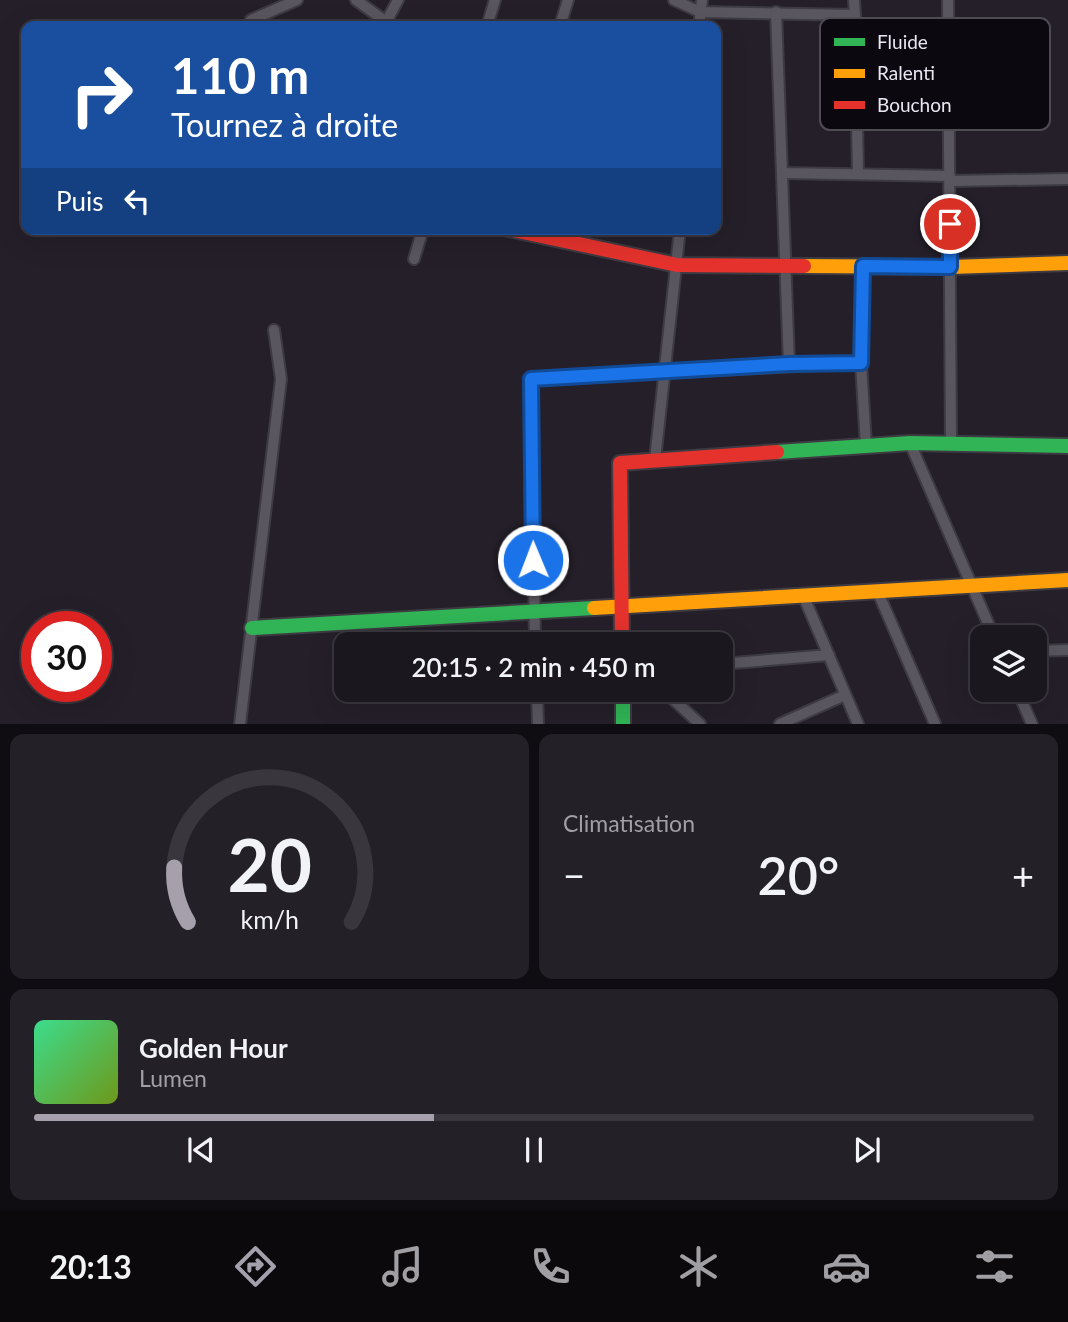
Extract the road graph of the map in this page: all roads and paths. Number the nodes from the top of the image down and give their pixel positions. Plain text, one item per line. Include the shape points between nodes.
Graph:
1 (297, 0) edge
2 (356, 0) edge
3 (398, 0) edge
4 (481, 0) edge
5 (568, 0) edge
6 (674, 0) edge
7 (702, 0) edge
8 (854, 0) edge
9 (948, 0) edge
10 (494, 4) edge
11 (701, 12) junction
12 (776, 12) junction
13 (855, 15) junction
14 (855, 18) edge
15 (948, 18) edge
16 (250, 21) edge
17 (383, 21) edge
18 (390, 21) edge
19 (489, 21) edge
20 (562, 21) edge
21 (700, 21) edge
22 (857, 130) edge
23 (949, 130) edge
24 (782, 173) junction
25 (858, 174) junction
26 (950, 179) junction
27 (1068, 179) edge
28 (421, 235) edge
29 (537, 235) edge
30 (680, 235) edge
31 (414, 259) dead end
32 (1068, 263) edge
33 (677, 265) junction
34 (786, 266) junction
35 (863, 266) junction
36 (950, 267) junction
37 (274, 330) dead end
38 (861, 363) junction
39 (789, 364) junction
40 (666, 372) junction
41 (951, 442) junction
42 (910, 443) junction
43 (866, 446) junction
44 (1068, 446) edge
45 (655, 460) junction
46 (1068, 580) edge
47 (972, 586) junction
48 (877, 590) junction
49 (803, 595) junction
50 (621, 606) junction
51 (533, 611) junction
52 (989, 625) edge
53 (252, 628) junction
54 (534, 632) edge
55 (622, 632) edge
56 (1068, 650) edge
57 (1047, 651) edge
58 (828, 655) junction
59 (733, 663) edge
60 (845, 695) junction
61 (537, 702) edge
62 (623, 702) edge
63 (676, 702) edge
64 (1022, 702) edge
65 (240, 723) edge
66 (538, 723) edge
67 (623, 723) edge
68 (700, 723) edge
69 (780, 723) edge
70 (858, 723) edge
71 (935, 723) edge
72 (1032, 723) edge

1 - 16 street
2 - 17 street
3 - 18 street
4 - 10 street
5 - 20 street
6 - 11 street
7 - 11 street
8 - 13 street
9 - 15 street
10 - 19 street
11 - 12 street
11 - 21 street
12 - 13 street
12 - 24 street
13 - 14 street
22 - 25 street
23 - 26 street
24 - 25 street
24 - 34 street
25 - 26 street
26 - 27 street
26 - 36 street
28 - 31 street
29 - 33 street
30 - 33 street
32 - 36 street
33 - 34 street
33 - 40 street
34 - 35 street
34 - 39 street
35 - 36 street
35 - 38 street
36 - 41 street
37 - 53 street via 281,379
38 - 39 street
38 - 43 street
39 - 40 street
40 - 45 street
40 - 51 street via 531,379
41 - 42 street
41 - 44 street
42 - 43 street
42 - 47 street
43 - 45 street
45 - 50 street via 620,463
46 - 47 street
47 - 48 street
47 - 52 street
48 - 49 street
48 - 71 street
49 - 50 street
49 - 58 street
50 - 51 street
50 - 55 street
51 - 53 street
51 - 54 street
53 - 65 street
56 - 57 street
58 - 59 street
58 - 60 street
60 - 69 street
60 - 70 street
61 - 66 street
62 - 67 street
63 - 68 street
64 - 72 street

